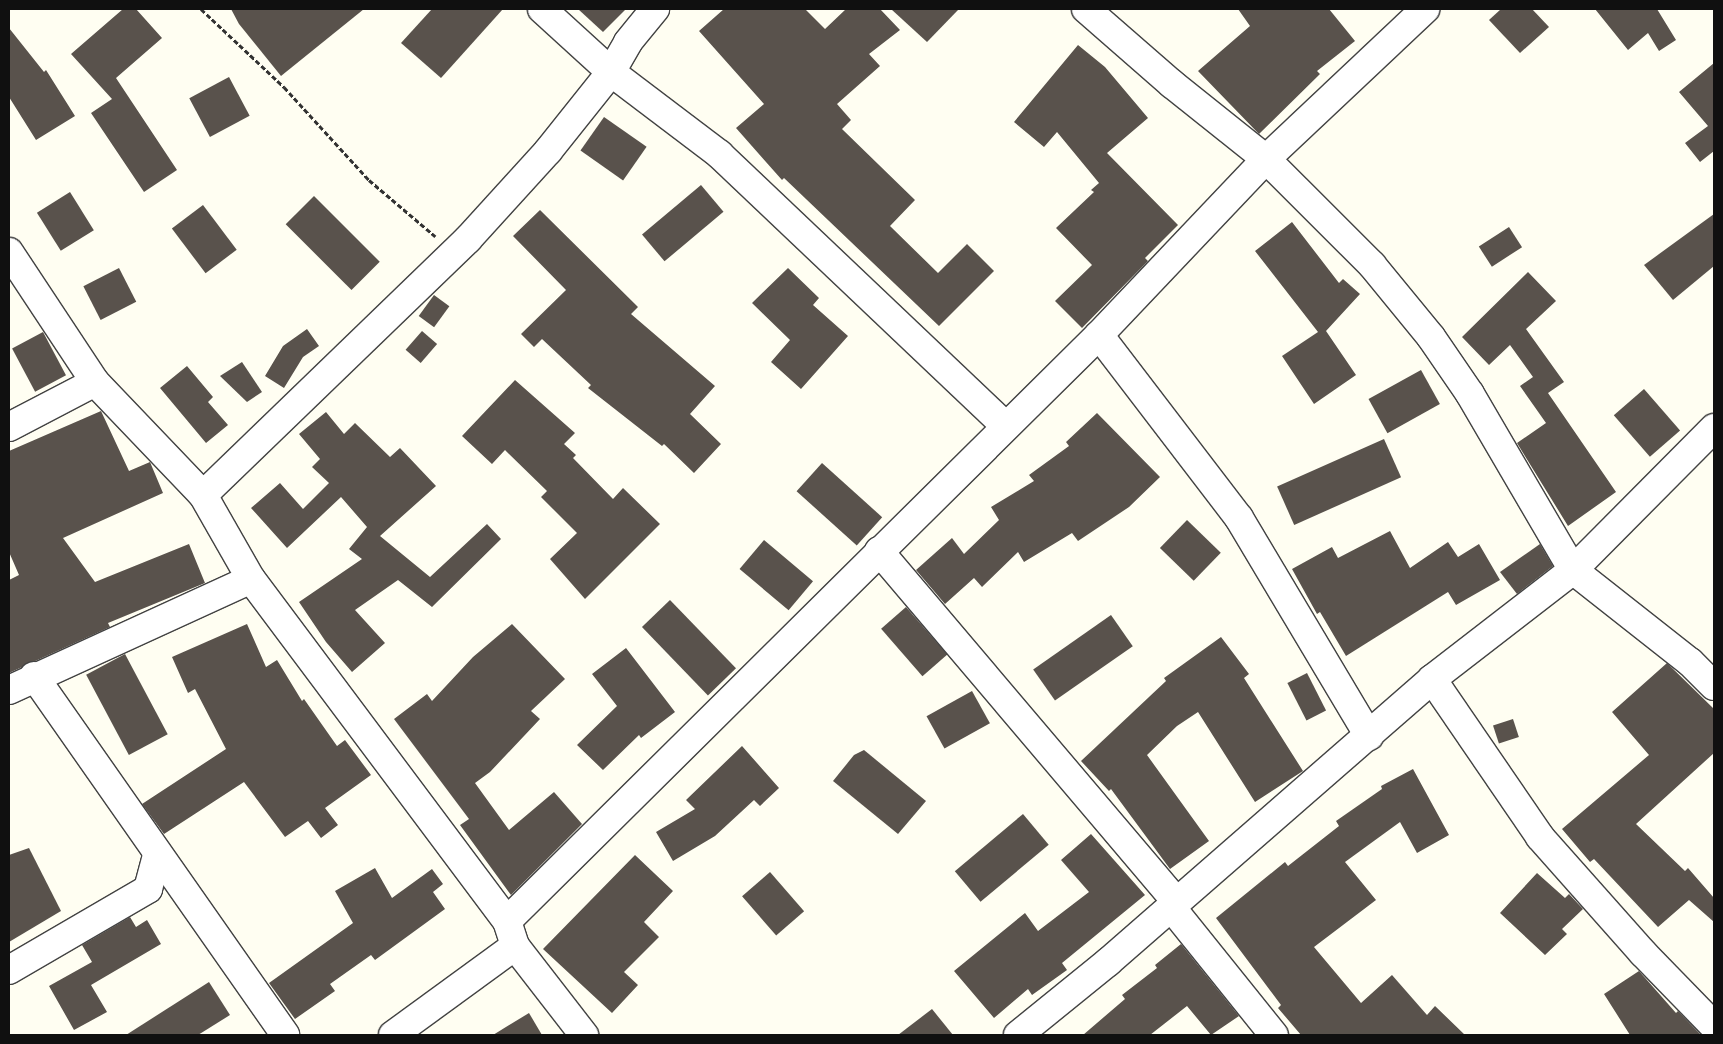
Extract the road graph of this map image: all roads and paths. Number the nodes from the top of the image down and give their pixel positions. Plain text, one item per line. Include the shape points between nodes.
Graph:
1 (202, 9) edge
2 (542, 9) edge
3 (655, 9) edge
4 (1086, 9) edge
5 (1425, 9) edge
6 (611, 72) junction
7 (1266, 159) junction
8 (9, 252) edge
9 (454, 252) junction
10 (1099, 335) junction
11 (95, 382) junction
12 (1006, 426) junction
13 (9, 427) edge
14 (1714, 428) edge
15 (203, 496) junction
16 (879, 550) junction
17 (1573, 570) junction
18 (251, 579) junction
19 (34, 676) junction
20 (1432, 679) junction
21 (1714, 686) edge
22 (9, 690) edge
23 (1369, 736) junction
24 (157, 856) junction
25 (1174, 905) junction
26 (511, 934) junction
27 (9, 970) edge
28 (1714, 1026) edge
29 (285, 1035) edge
30 (393, 1035) edge
31 (584, 1035) edge
32 (1018, 1035) edge
33 (1274, 1035) edge

1 - 9 path via 284,87 369,180
2 - 6 street
3 - 6 street via 628,42
4 - 7 street via 1172,84
5 - 7 street
6 - 9 street via 548,151
6 - 12 street via 719,154
7 - 10 street
7 - 17 street via 1372,265 1431,337 1470,394
8 - 11 street
9 - 15 street
10 - 12 street
10 - 23 street via 1240,518
11 - 13 street
11 - 15 street
12 - 16 street
14 - 17 street
15 - 18 street
16 - 25 street
16 - 26 street
17 - 20 street
17 - 21 street via 1690,662
18 - 19 street
18 - 26 street
19 - 22 street
19 - 24 street
20 - 23 street
20 - 28 street via 1540,837 1643,953
23 - 25 street
24 - 27 street via 148,889
24 - 29 street
25 - 32 street
25 - 33 street
26 - 30 street
26 - 31 street

